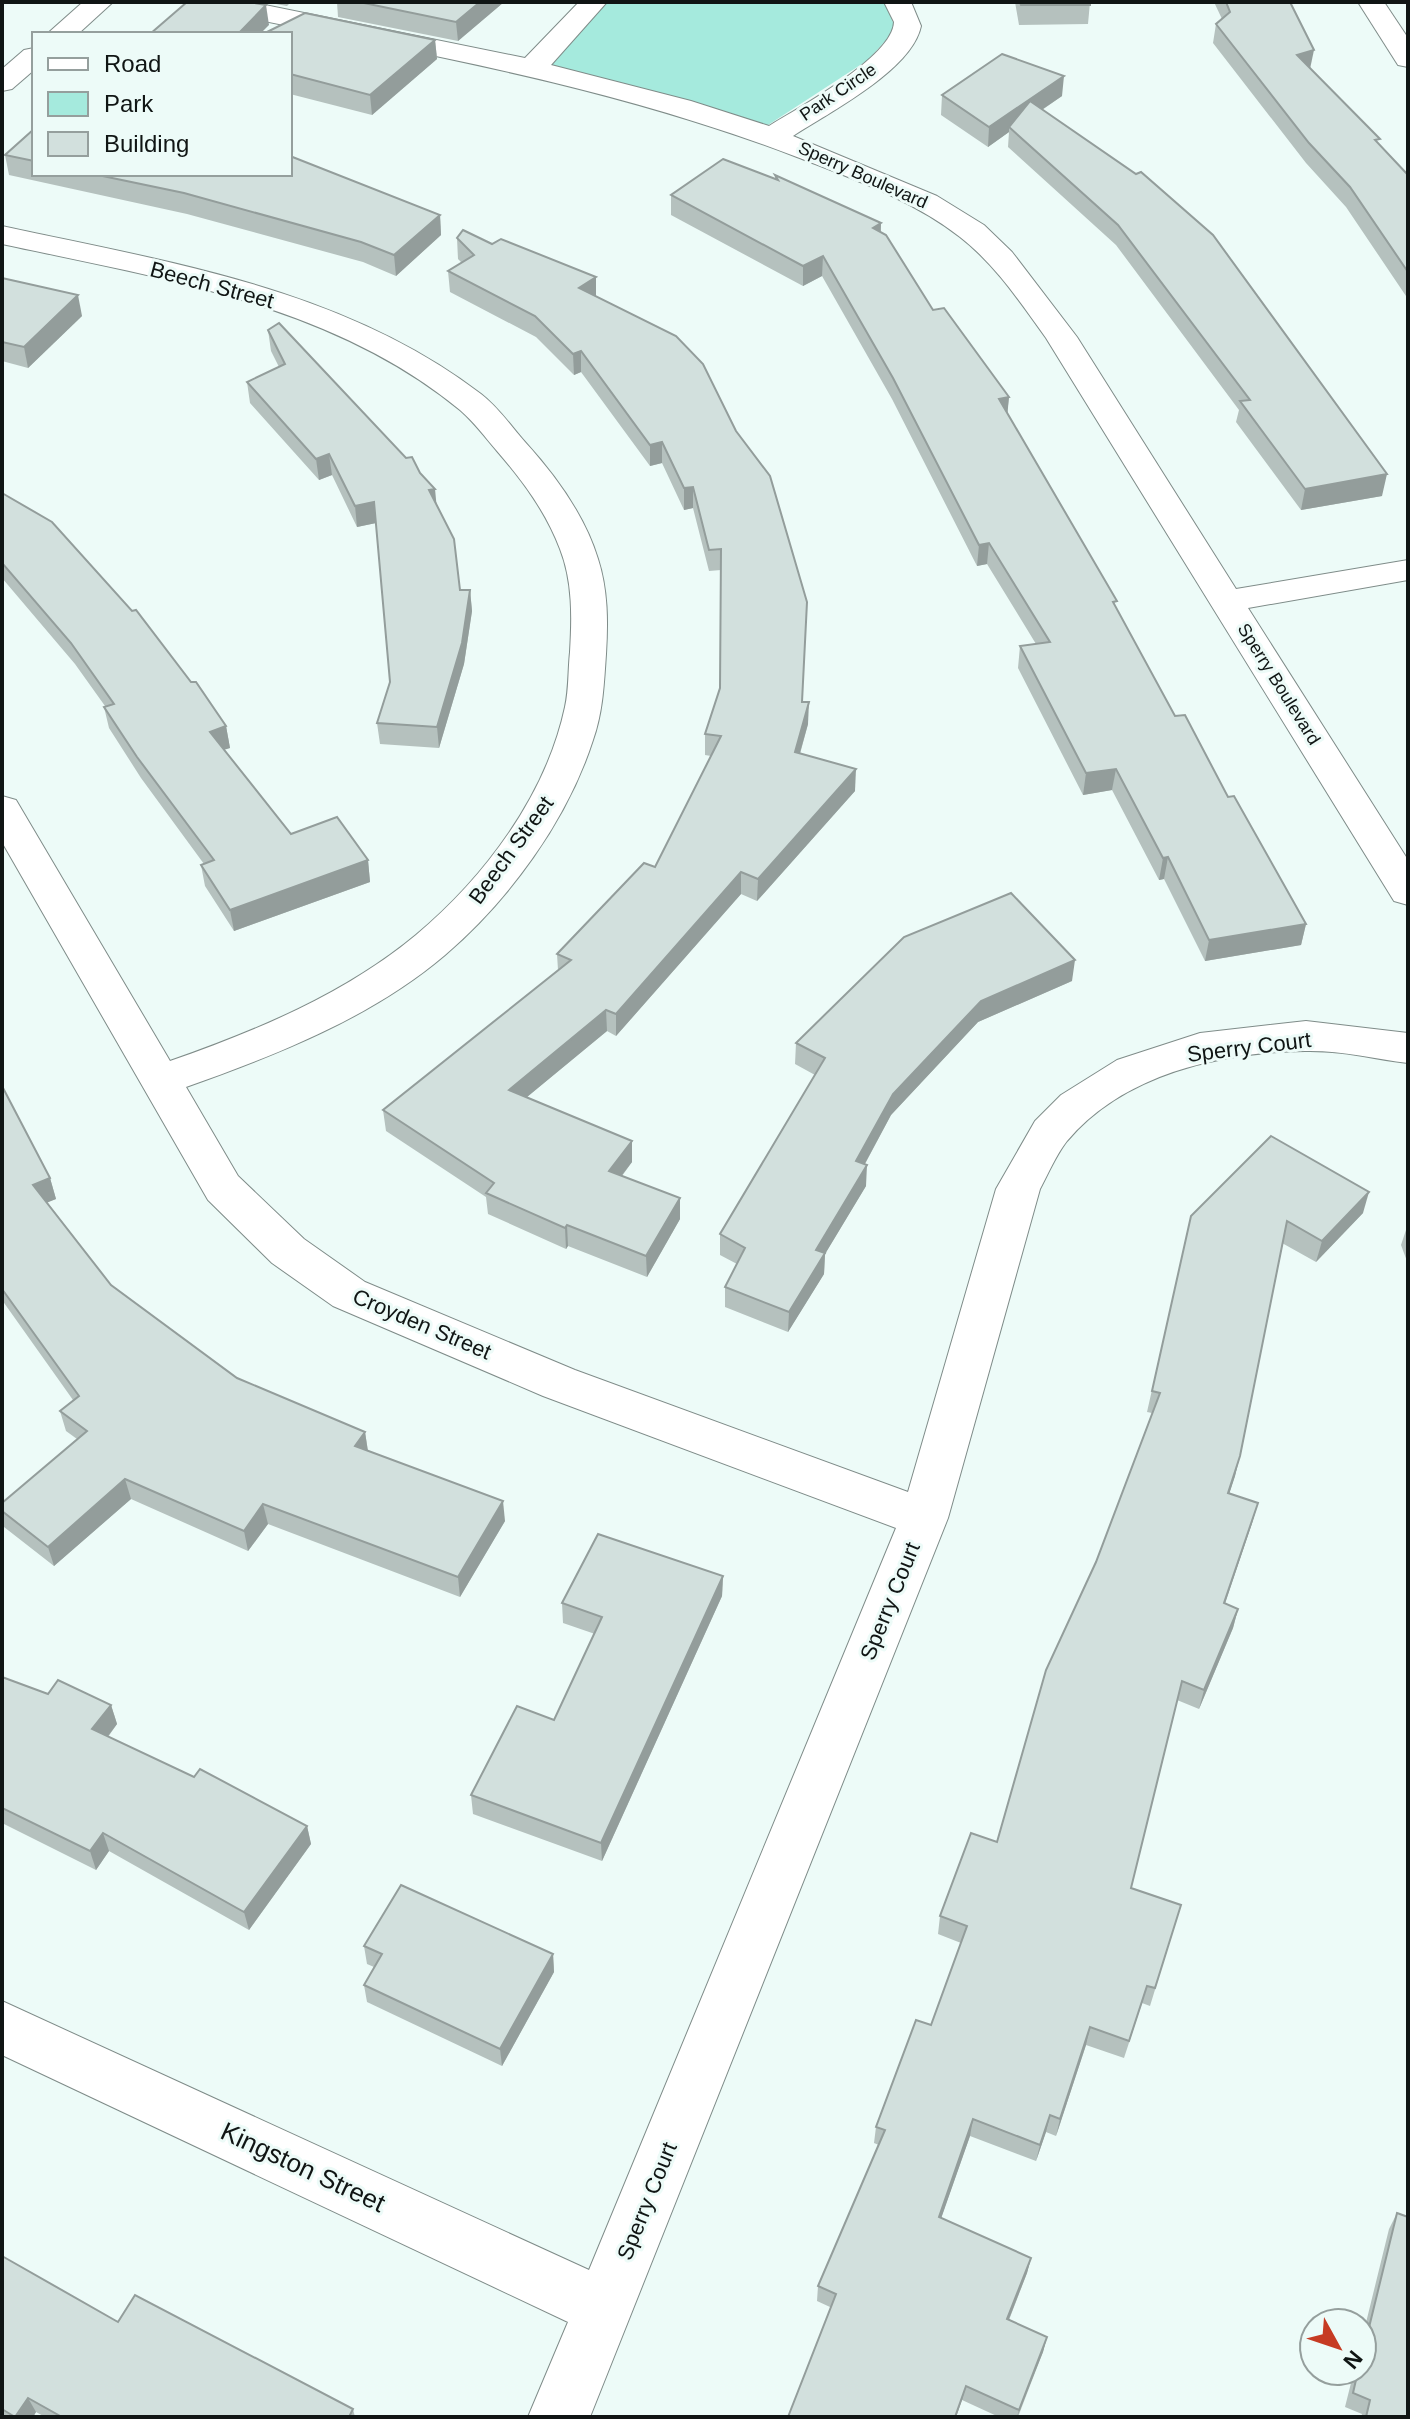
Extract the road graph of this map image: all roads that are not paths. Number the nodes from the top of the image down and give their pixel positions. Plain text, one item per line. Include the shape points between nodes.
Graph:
1 (100, 2) edge
2 (210, 2) edge
3 (594, 2) edge
4 (897, 2) edge
5 (1371, 2) edge
6 (63, 32) edge
7 (32, 58) edge
8 (1408, 59) edge
9 (530, 70) junction
10 (2, 83) edge
11 (773, 136) junction
12 (2, 235) edge
13 (1408, 570) edge
14 (1227, 601) junction
15 (2, 809) edge
16 (1408, 892) edge
17 (1408, 1048) edge
18 (158, 1081) junction
19 (924, 1518) junction
20 (2, 2027) edge
21 (604, 2308) junction
22 (559, 2417) edge

1 - 6 street
2 - 9 street, Sperry Boulevard
3 - 9 street
4 - 11 street, Park Circle via 907,15 907,33 885,60
5 - 8 street
7 - 10 street
9 - 11 street, Sperry Boulevard
11 - 14 street, Sperry Boulevard via 914,195 959,221 1008,264 1061,337
12 - 18 street, Beech Street via 217,284 325,317 412,361 471,402 546,485 579,552 588,598 578,725 550,799 476,902 429,946 364,992 261,1045
13 - 14 street
14 - 16 street, Sperry Boulevard
15 - 18 street, Croyden Street
17 - 19 street, Sperry Court via 1306,1036 1200,1048 1132,1071 1058,1123 1018,1189
18 - 19 street, Croyden Street via 223,1188 288,1251 349,1294 559,1383
19 - 21 street, Sperry Court
20 - 21 street, Kingston Street
21 - 22 street, Sperry Court

